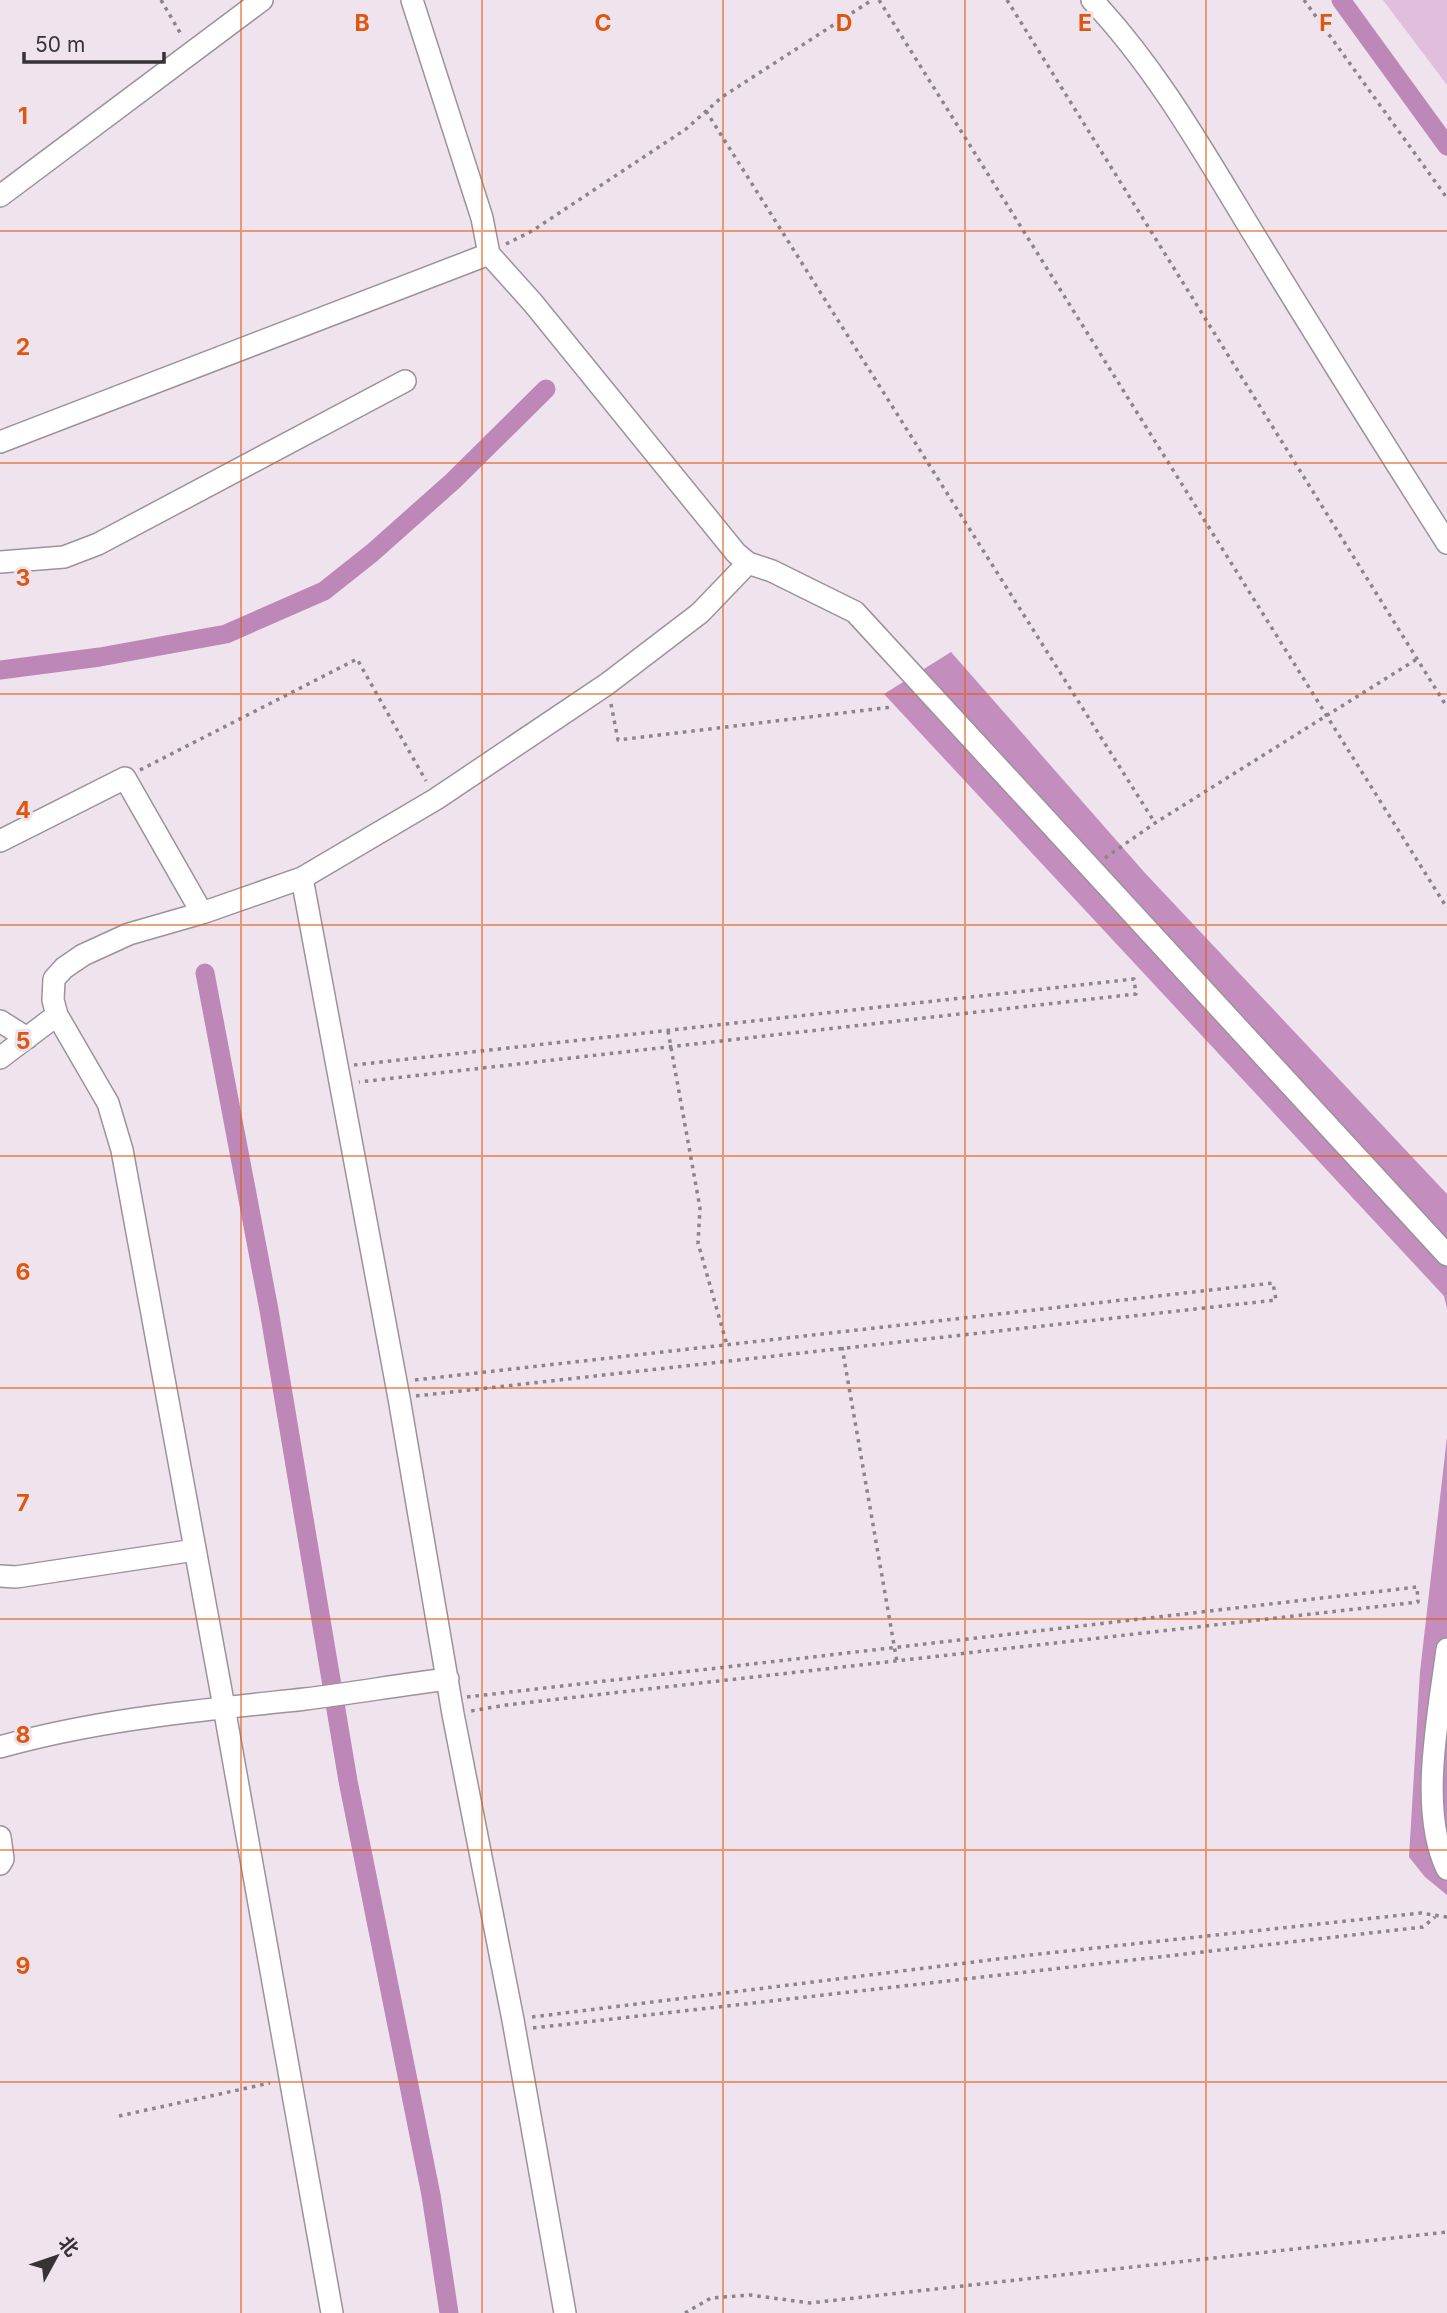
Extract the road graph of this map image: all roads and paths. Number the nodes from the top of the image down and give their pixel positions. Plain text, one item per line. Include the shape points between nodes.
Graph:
1 (161, 0) edge
2 (262, 0) edge
3 (412, 0) edge
4 (872, 0) edge
5 (879, 0) edge
6 (1007, 0) edge
7 (1092, 0) edge
8 (1304, 0) edge
9 (192, 53) junction
10 (706, 111) junction
11 (0, 196) edge
12 (1447, 198) edge
13 (489, 254) junction
14 (404, 381) dead end
15 (0, 442) edge
16 (1447, 543) edge
17 (0, 562) edge
18 (748, 563) junction
19 (1417, 659) junction
20 (607, 684) junction
21 (892, 707) dead end
22 (1447, 707) edge
23 (1326, 716) junction
24 (125, 778) junction
25 (436, 799) junction
26 (1155, 822) junction
27 (0, 841) edge
28 (1093, 869) junction
29 (302, 878) junction
30 (1447, 908) edge
31 (202, 913) junction
32 (57, 1015) junction
33 (0, 1021) edge
34 (668, 1031) junction
35 (27, 1038) junction
36 (670, 1047) junction
37 (0, 1058) edge
38 (340, 1075) junction
39 (1447, 1255) edge
40 (727, 1345) junction
41 (842, 1347) junction
42 (397, 1390) junction
43 (195, 1549) junction
44 (0, 1576) edge
45 (895, 1646) junction
46 (1447, 1649) edge
47 (897, 1662) junction
48 (451, 1697) junction
49 (224, 1707) junction
50 (0, 1747) edge
51 (0, 1837) edge
52 (0, 1864) edge
53 (1447, 1869) edge
54 (1435, 1917) junction
55 (1447, 1917) edge
56 (514, 2025) junction
57 (290, 2078) junction
58 (118, 2116) dead end
59 (1447, 2231) edge
60 (332, 2313) edge
61 (565, 2313) edge
62 (685, 2313) edge

1 - 9 path
2 - 9 street
3 - 13 street via 482,218
4 - 10 path
5 - 23 path
6 - 19 path
7 - 16 street via 1174,104
8 - 12 path
9 - 11 street
10 - 13 path via 590,193
10 - 26 path
13 - 15 street
13 - 18 street
14 - 17 street via 98,544 64,557
18 - 20 street via 700,613
18 - 28 street via 855,612
19 - 22 path
19 - 23 path
20 - 21 path via 618,740
20 - 25 street
23 - 26 path
23 - 30 path
24 - 25 path via 357,659
24 - 27 street
24 - 31 street
25 - 29 street
26 - 28 path
28 - 39 street
29 - 31 street
29 - 38 street
31 - 32 street via 129,934 83,954 54,979
32 - 35 street
32 - 43 street via 108,1103 122,1150
33 - 35 street
34 - 36 path
34 - 36 path via 1134,979 1136,994
34 - 38 path
35 - 37 street
36 - 38 path
36 - 40 path via 700,1208 698,1243
38 - 42 street
40 - 41 path via 1273,1283 1276,1300
40 - 42 path
41 - 42 path
41 - 45 path
42 - 48 street
43 - 44 street
43 - 49 street
45 - 47 path
45 - 47 path via 1417,1587 1418,1602
45 - 48 path
46 - 53 street via 1433,1771 1433,1827
47 - 48 path via 506,1704
48 - 49 street via 372,1689
48 - 56 street
49 - 50 street via 49,1733
49 - 57 street
51 - 52 street
54 - 55 path
54 - 56 path via 1421,1913 1030,1955
54 - 56 path via 1423,1927
56 - 61 street
57 - 58 path
57 - 60 street
59 - 62 path via 810,2303 750,2295 711,2298

